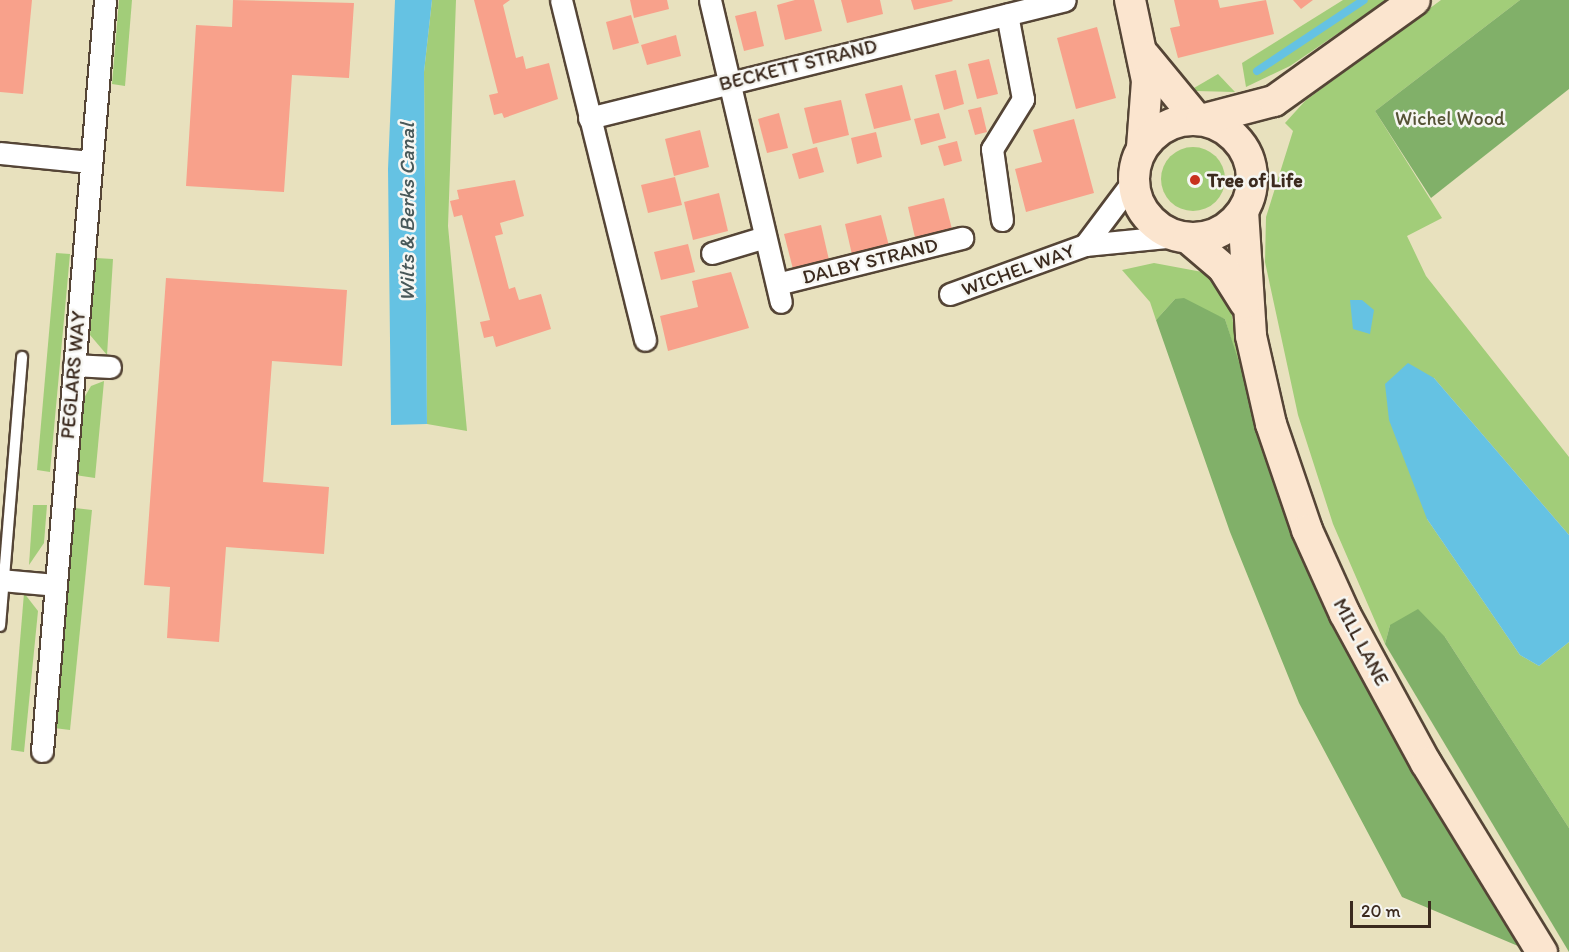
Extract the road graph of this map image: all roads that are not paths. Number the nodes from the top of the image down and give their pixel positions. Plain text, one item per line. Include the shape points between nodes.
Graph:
1 (105, 0) edge
2 (561, 0) edge
3 (710, 0) edge
4 (1065, 0) edge
5 (1130, 0) edge
6 (1415, 0) edge
7 (1007, 14) junction
8 (1145, 56) junction
9 (730, 82) junction
10 (1274, 101) junction
11 (589, 118) junction
12 (1199, 120) junction
13 (1142, 148) junction
14 (0, 153) edge
15 (90, 162) junction
16 (1251, 167) junction
17 (1133, 181) junction
18 (1243, 211) junction
19 (1002, 220) dead end
20 (765, 237) junction
21 (1183, 237) junction
22 (962, 238) dead end
23 (1085, 245) junction
24 (712, 253) dead end
25 (950, 294) dead end
26 (1245, 303) junction
27 (645, 340) dead end
28 (22, 357) dead end
29 (74, 365) junction
30 (110, 368) dead end
31 (2, 580) edge
32 (56, 585) junction
33 (0, 626) edge
34 (42, 751) dead end
35 (1542, 952) edge

1 - 15 street, PEGLARS WAY
2 - 11 street
3 - 9 street, DALBY STRAND
4 - 7 street, BECKETT STRAND
5 - 8 street
6 - 10 street
7 - 9 street, BECKETT STRAND
7 - 19 street via 1023,99 992,149
8 - 12 street
8 - 13 street
9 - 11 street, BECKETT STRAND
9 - 20 street, DALBY STRAND
10 - 12 street
10 - 16 street
11 - 27 street
12 - 13 street via 1167,125
12 - 16 street via 1231,133
13 - 17 street
14 - 15 street
15 - 29 street, PEGLARS WAY
16 - 18 street, MILL LANE via 1251,190
17 - 21 street, MILL LANE via 1146,215
17 - 23 street, WICHEL WAY
18 - 21 street via 1219,232
18 - 26 street, MILL LANE
20 - 22 street, DALBY STRAND via 779,293
20 - 24 street
21 - 23 street, WICHEL WAY
21 - 26 street, MILL LANE via 1223,268
23 - 25 street, WICHEL WAY
26 - 35 street, MILL LANE via 1271,424 1325,572 1426,763
28 - 31 lane
29 - 30 street
29 - 32 street, PEGLARS WAY
31 - 32 street
31 - 33 lane
32 - 34 street, PEGLARS WAY

